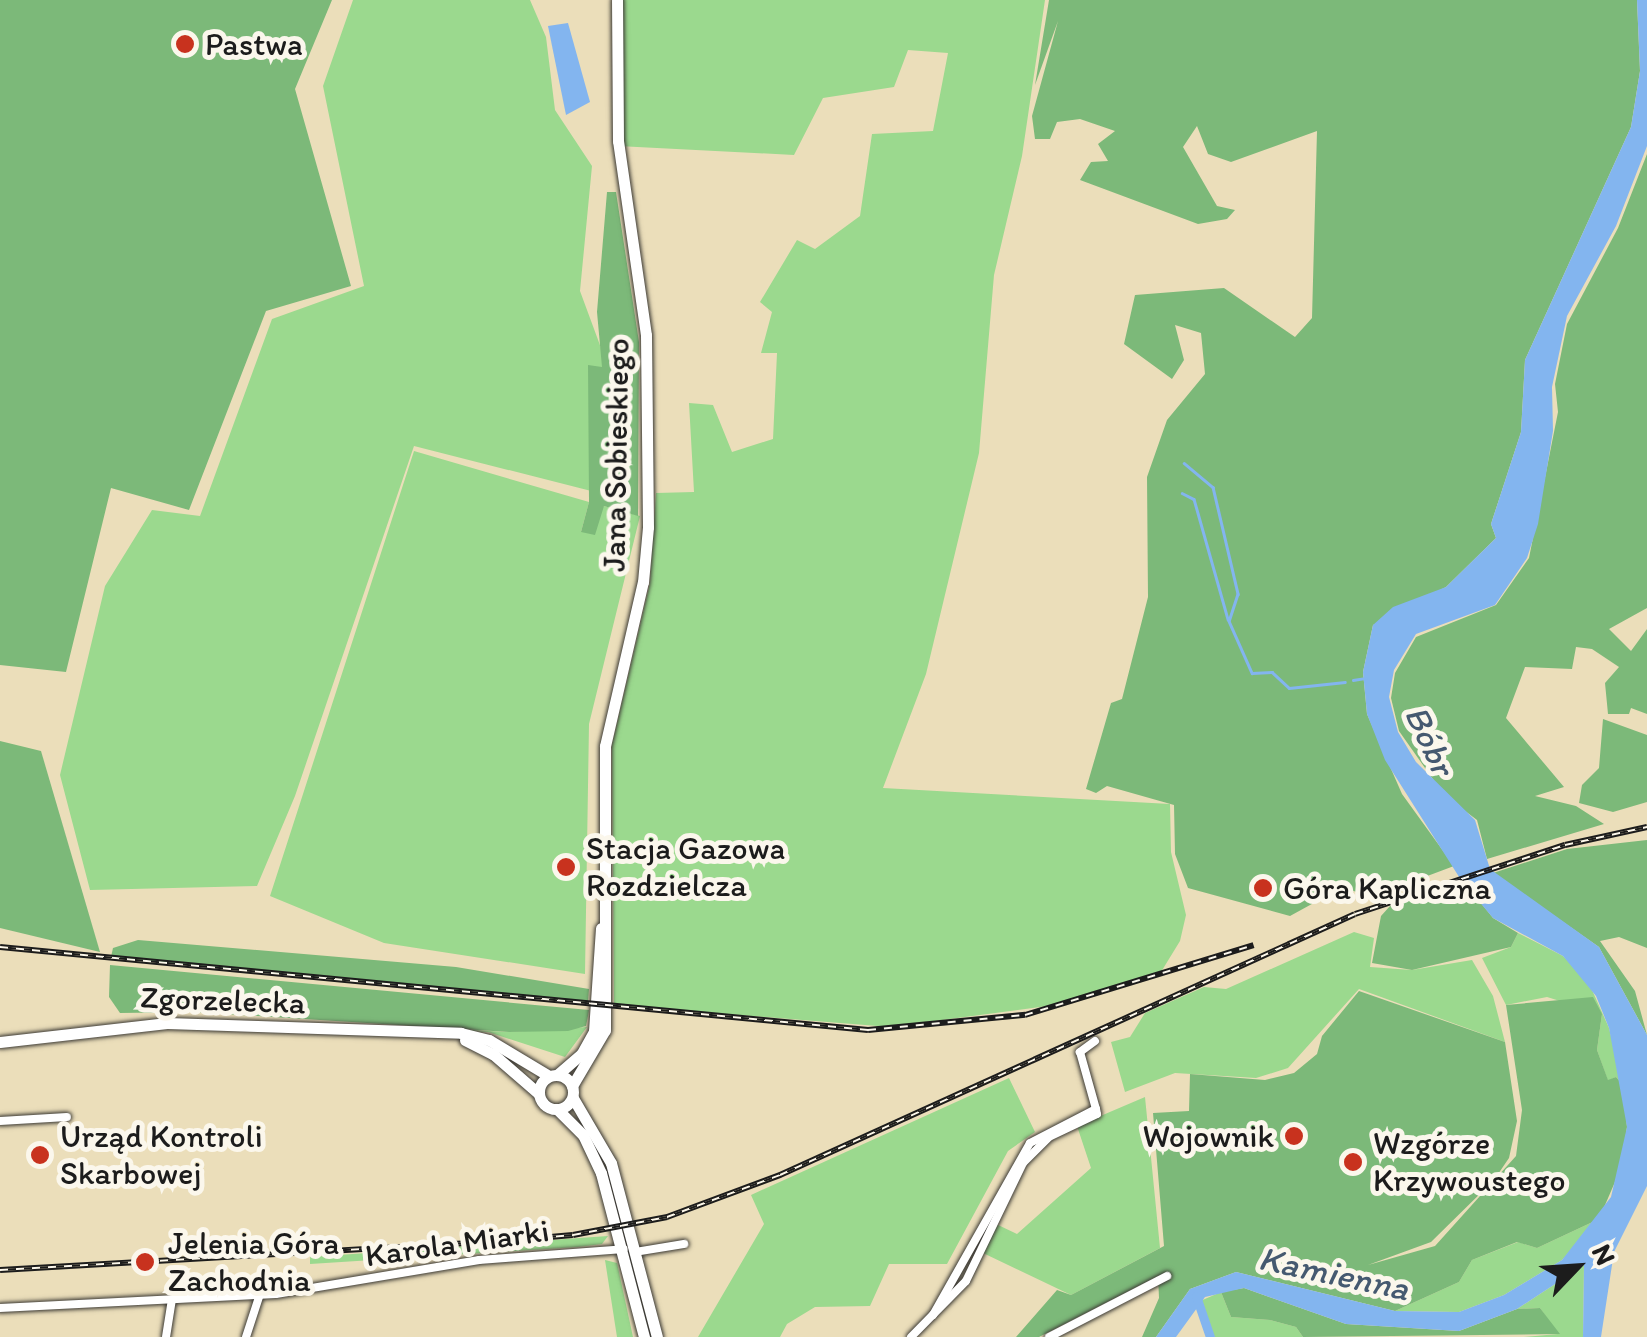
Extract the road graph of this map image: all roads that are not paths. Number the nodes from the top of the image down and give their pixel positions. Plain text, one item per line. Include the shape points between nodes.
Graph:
1 (617, 0) edge
2 (604, 909) junction
3 (446, 1036) junction
4 (1095, 1041) dead end
5 (0, 1042) edge
6 (553, 1075) junction
7 (572, 1092) junction
8 (538, 1093) junction
9 (558, 1110) junction
10 (68, 1117) dead end
11 (0, 1121) edge
12 (628, 1222) junction
13 (684, 1244) dead end
14 (622, 1248) junction
15 (636, 1252) junction
16 (639, 1266) junction
17 (1168, 1276) dead end
18 (260, 1294) junction
19 (172, 1301) junction
20 (0, 1308) edge
21 (166, 1337) edge
22 (246, 1337) edge
23 (644, 1337) edge
24 (657, 1337) edge
25 (912, 1337) edge
26 (1049, 1337) edge

1 - 2 main road, Jana Sobieskiego via 616,128 645,316 649,480 643,582 606,734
2 - 6 main road, Jana Sobieskiego via 593,1035
2 - 7 main road, Jana Sobieskiego via 605,1030
3 - 5 main road, Zgorzelecka via 199,1022 81,1028
3 - 6 main road, Zgorzelecka via 489,1040
3 - 8 main road, Zgorzelecka via 482,1047
4 - 25 street via 1080,1052 1096,1109 1030,1143 928,1322
6 - 7 main road, Zgorzelecka
6 - 8 main road, Jana Sobieskiego
7 - 9 main road, Jana Sobieskiego
7 - 12 main road via 602,1142
8 - 9 main road, Zgorzelecka via 545,1106
9 - 14 main road via 594,1154
10 - 11 street
12 - 14 street
12 - 15 main road
13 - 15 street
14 - 16 street
14 - 18 street, Karola Miarki via 479,1260
14 - 23 main road
15 - 16 main road
16 - 24 main road
17 - 26 street
18 - 19 street, Karola Miarki
18 - 22 street
19 - 20 street, Karola Miarki
19 - 21 street

